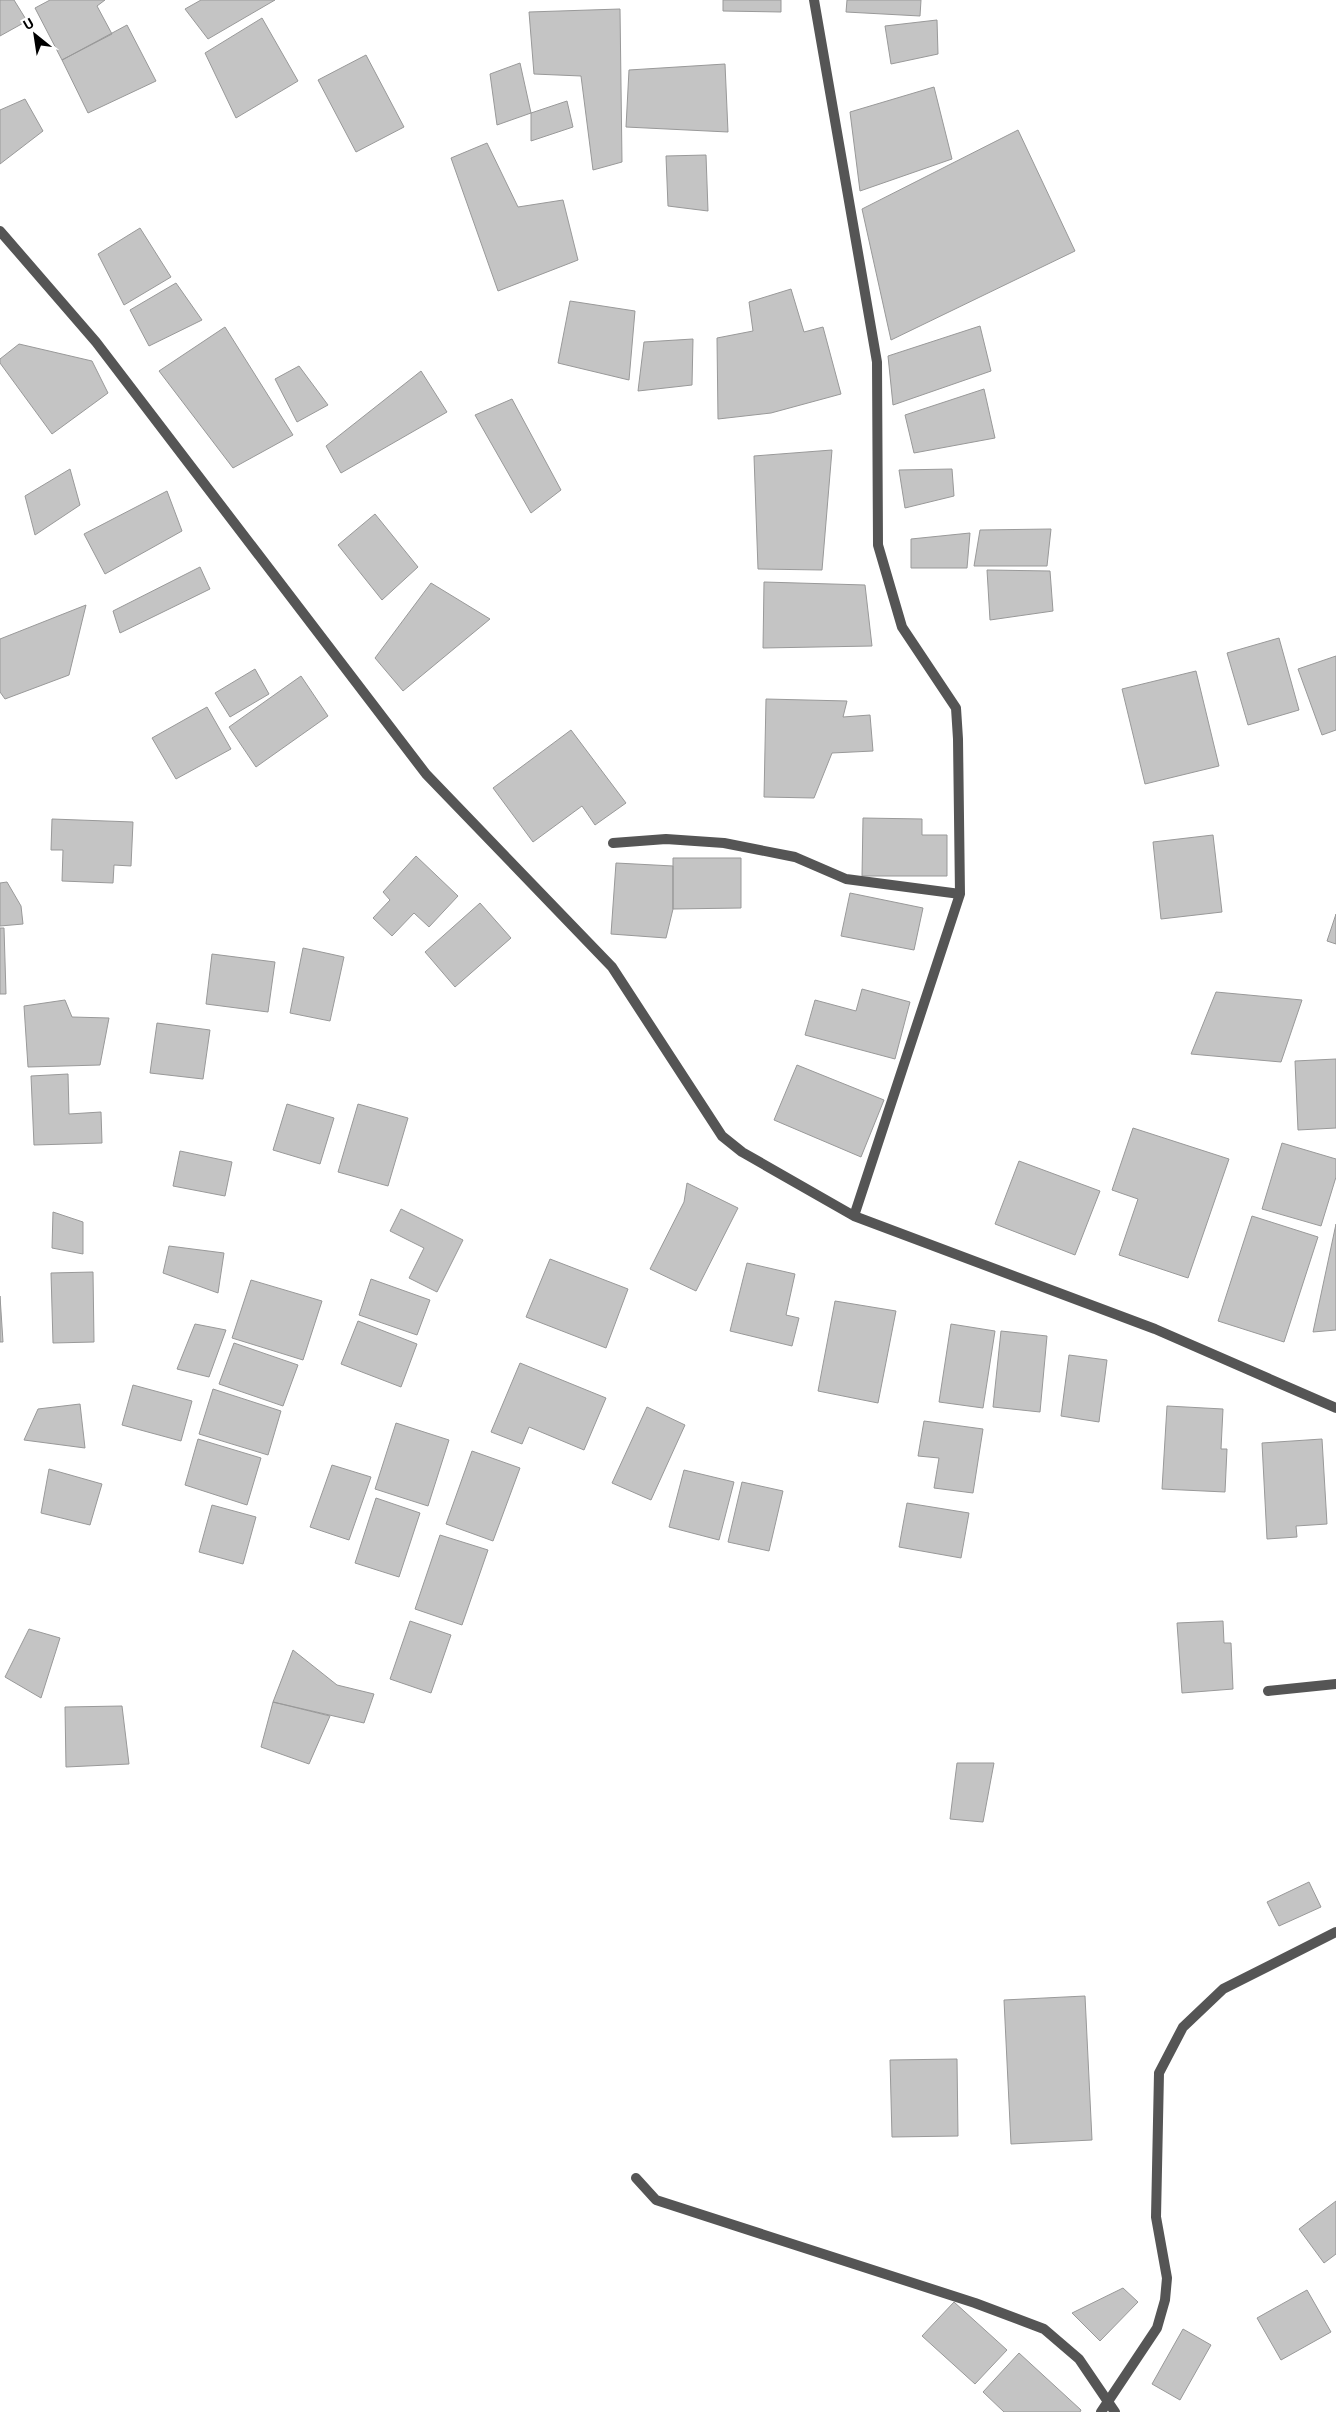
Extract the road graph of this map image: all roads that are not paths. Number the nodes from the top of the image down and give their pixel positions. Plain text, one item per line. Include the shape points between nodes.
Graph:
1 (814, 0) edge
2 (0, 231) edge
3 (613, 843) dead end
4 (960, 894) junction
5 (854, 1216) junction
6 (1336, 1408) edge
7 (1336, 1684) edge
8 (1268, 1691) dead end
9 (1336, 1932) edge
10 (636, 2178) dead end
11 (1108, 2403) junction
12 (1101, 2412) edge
13 (1115, 2412) edge

1 - 4 street via 877,362 878,545 902,627 956,708
2 - 5 street via 96,342 426,774 612,967 722,1136 742,1152
3 - 4 street via 666,840 724,843 795,857 846,879
4 - 5 street
5 - 6 street via 1155,1329
7 - 8 street
9 - 11 street via 1223,1990 1183,2027 1159,2073 1156,2217 1167,2278 1165,2300 1157,2328
10 - 11 street via 656,2200 975,2303 1044,2329 1080,2359
11 - 12 street
11 - 13 street

